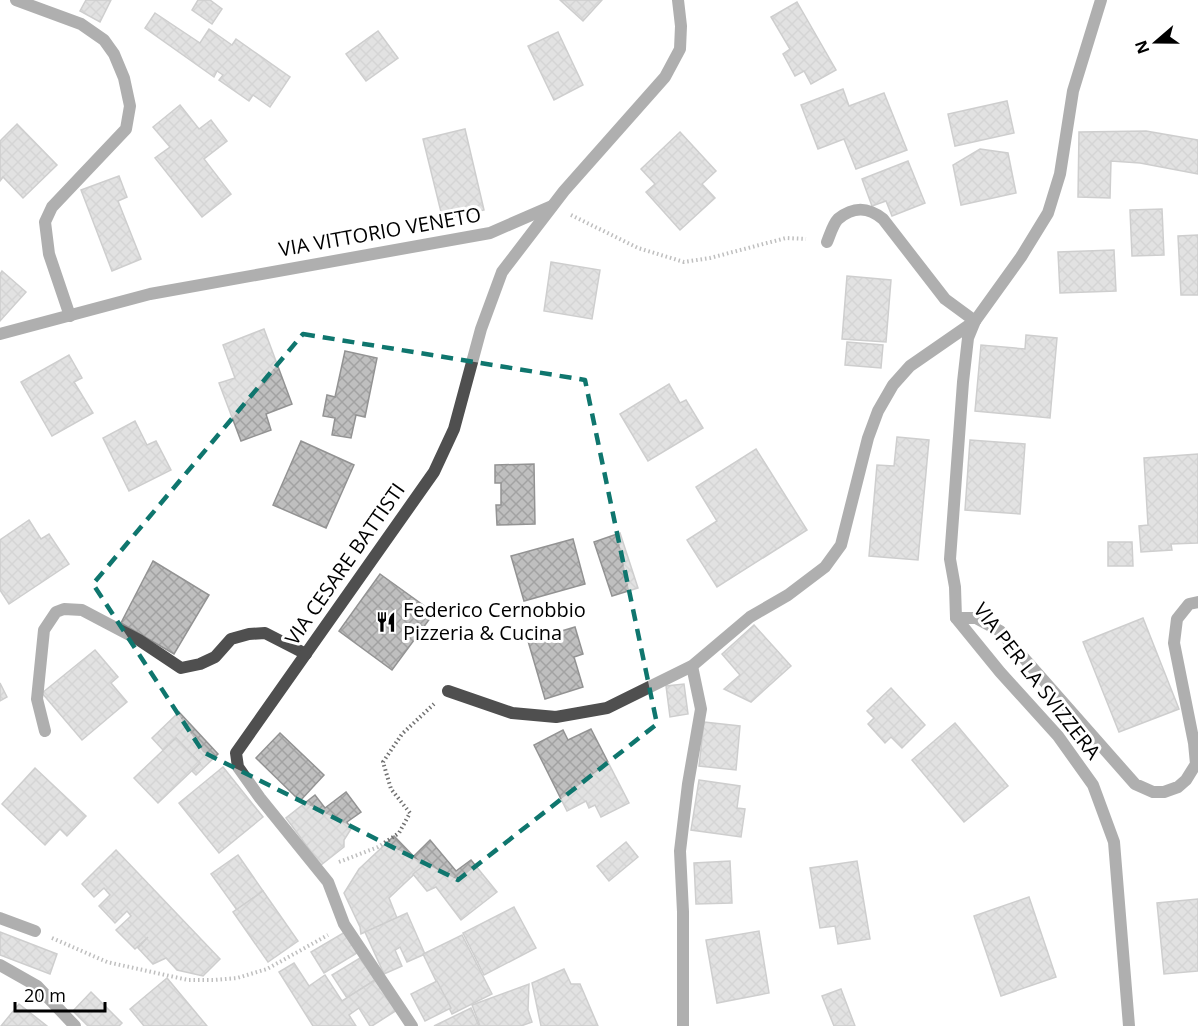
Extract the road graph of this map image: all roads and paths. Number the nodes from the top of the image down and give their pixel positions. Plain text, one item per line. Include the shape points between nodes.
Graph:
1 (16, 0) edge
2 (678, 0) edge
3 (1101, 0) edge
4 (553, 206) junction
5 (827, 242) joint
6 (70, 316) junction
7 (975, 321) junction
8 (0, 334) edge
9 (1198, 602) edge
10 (956, 618) junction
11 (306, 654) junction
12 (692, 666) junction
13 (448, 691) joint
14 (45, 731) dead end
15 (318, 870) junction
16 (0, 918) edge
17 (344, 924) junction
18 (35, 931) joint
19 (0, 965) edge
20 (75, 1026) edge
21 (412, 1026) edge
22 (683, 1026) edge
23 (1129, 1026) edge

1 - 6 street via 81,24 104,40 124,78 130,106 126,129 52,207 45,222 48,254
2 - 4 street, VIA VITTORIO VENETO via 680,49 665,77
3 - 7 street via 1073,91 1060,174 1048,213
4 - 5 path via 638,248 684,262 786,238
4 - 6 street, VIA VITTORIO VENETO via 490,233 150,294
4 - 11 street, VIA CESARE BATTISTI via 502,272 454,429 434,472
5 - 7 street via 837,220 864,209 873,211 945,298
6 - 8 street, VIA VITTORIO VENETO
7 - 10 street, VIA PER LA SVIZZERA via 968,338 963,382 950,559
7 - 12 street via 910,366 893,385 868,438 841,544 825,567 750,618
9 - 10 street via 1189,604 1177,619 1174,644 1196,764 1178,787 1164,792 1135,784 1000,631 976,618
10 - 23 street, VIA PER LA SVIZZERA via 1058,736 1093,785 1114,842
11 - 14 street via 265,633 249,634 231,639 215,657 182,668 82,610 64,609 56,612 44,630 37,699
11 - 15 street, VIA CESARE BATTISTI via 236,753 238,767 249,783
12 - 13 street via 606,708 556,717 512,713
12 - 22 street via 701,709 680,851
13 - 15 path via 402,734 383,762 391,789 410,813 399,833 378,848
15 - 17 street, VIA CESARE BATTISTI via 328,882
16 - 18 street
17 - 18 path via 267,969 214,980 188,980 107,962
17 - 21 street, VIA CESARE BATTISTI
19 - 20 street via 37,986

